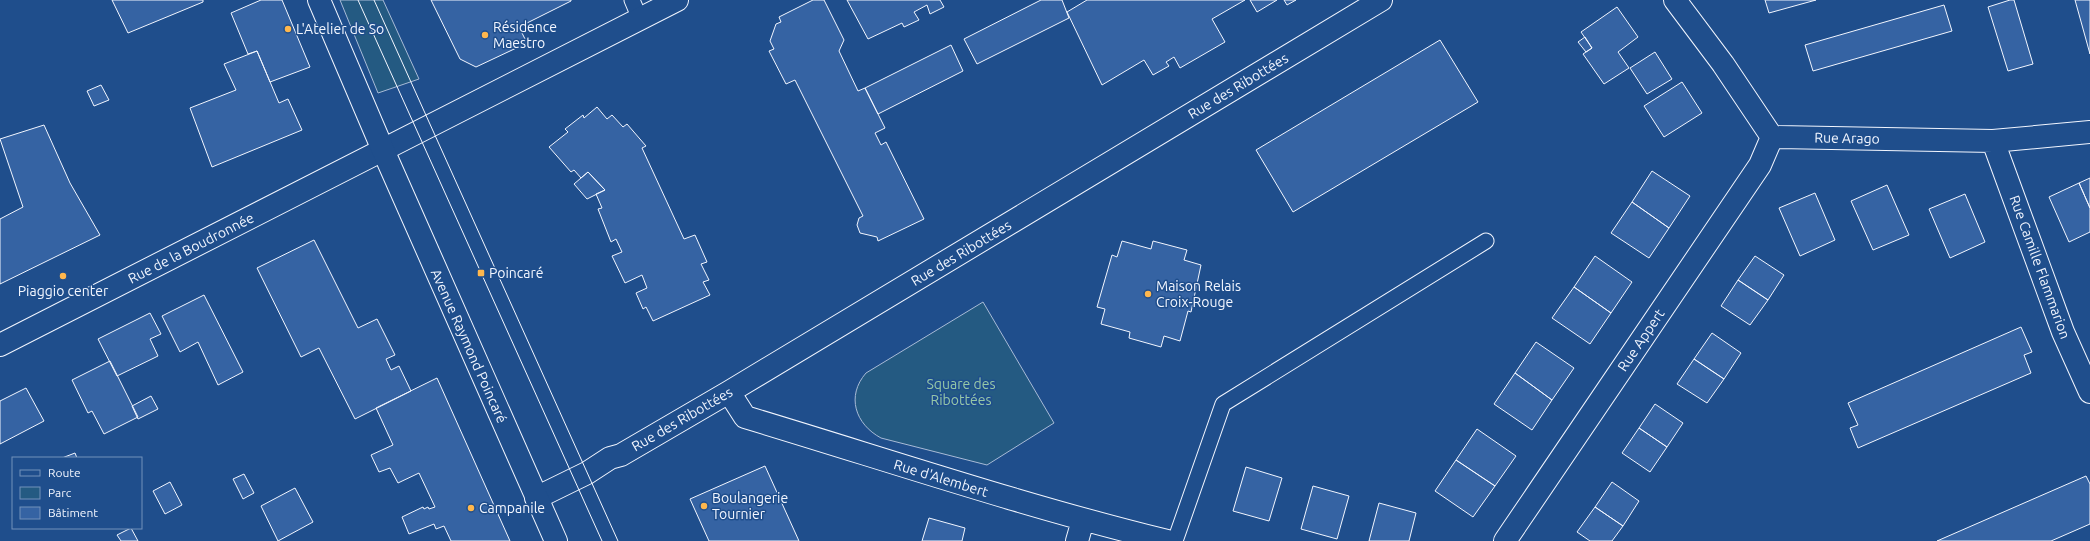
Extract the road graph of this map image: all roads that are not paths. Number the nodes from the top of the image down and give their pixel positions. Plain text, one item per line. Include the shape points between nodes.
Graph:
1 (319, 0) edge
2 (677, 0) edge
3 (1381, 0) edge
4 (1675, 0) edge
5 (636, 9) edge
6 (2090, 132) edge
7 (1772, 137) junction
8 (1993, 141) junction
9 (383, 150) junction
10 (1486, 241) dead end
11 (0, 345) edge
12 (729, 392) junction
13 (2090, 392) edge
14 (536, 498) junction
15 (1083, 520) junction
16 (556, 541) edge
17 (1077, 541) edge
18 (1167, 541) edge
19 (1175, 541) edge
20 (1505, 541) edge

1 - 9 street, Avenue Raymond Poincaré
2 - 5 street
3 - 12 street, Rue des Ribottées
4 - 7 street via 1723,64
5 - 9 street via 587,46
6 - 8 street, Rue Arago
7 - 8 street, Rue Arago
7 - 20 street, Rue Appert via 1760,165
8 - 13 street, Rue Camille Flammarion via 2063,332
9 - 11 street, Rue de la Boudronnée
9 - 14 street, Avenue Raymond Poincaré
10 - 19 lane via 1223,404
12 - 14 street, Rue des Ribottées via 621,455 610,458 587,473
12 - 15 street, Rue d'Alembert via 745,417
14 - 16 street, Avenue Raymond Poincaré
15 - 17 street
15 - 18 street, Rue d'Alembert

